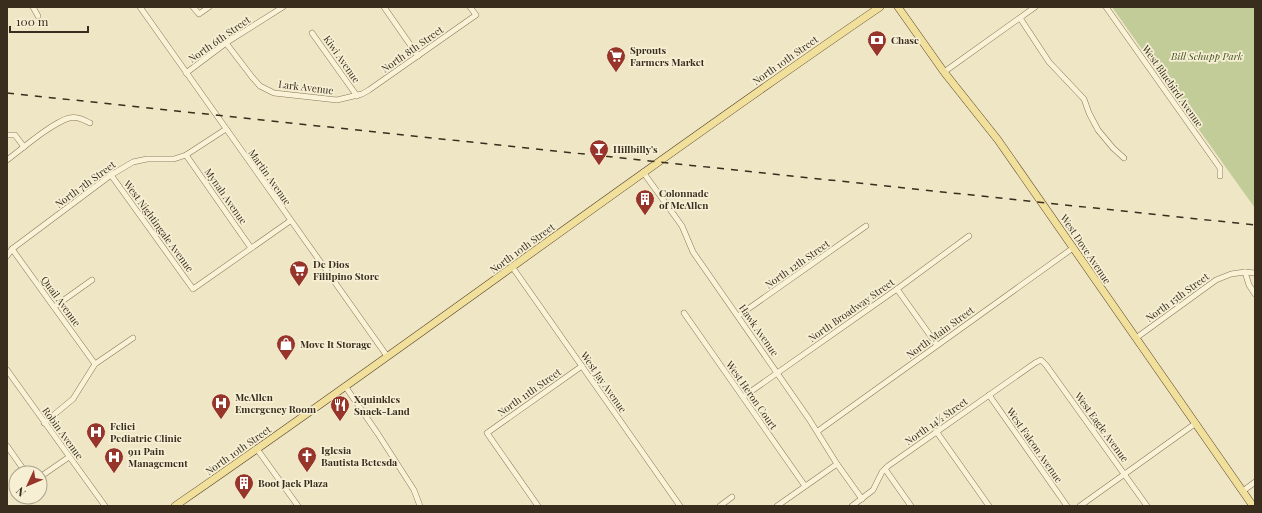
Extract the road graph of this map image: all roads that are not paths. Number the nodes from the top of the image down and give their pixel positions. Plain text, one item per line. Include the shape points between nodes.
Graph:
1 (33, 7) edge
2 (140, 7) edge
3 (193, 7) edge
4 (209, 7) edge
5 (282, 7) edge
6 (384, 7) edge
7 (470, 7) edge
8 (880, 7) edge
9 (898, 7) edge
10 (1035, 7) edge
11 (1106, 7) edge
12 (38, 16) dead end
13 (1020, 18) junction
14 (312, 33) dead end
15 (226, 43) junction
16 (418, 56) junction
17 (944, 72) junction
18 (186, 73) junction
19 (357, 96) junction
20 (90, 123) dead end
21 (226, 129) junction
22 (7, 135) edge
23 (24, 147) junction
24 (186, 155) junction
25 (1124, 158) dead end
26 (7, 160) edge
27 (644, 172) junction
28 (111, 175) junction
29 (1220, 176) dead end
30 (290, 221) junction
31 (866, 226) dead end
32 (969, 236) dead end
33 (251, 248) junction
34 (1073, 248) junction
35 (12, 249) junction
36 (7, 256) edge
37 (513, 268) junction
38 (1245, 272) junction
39 (1255, 273) edge
40 (92, 280) dead end
41 (897, 289) junction
42 (1255, 294) edge
43 (54, 307) junction
44 (684, 313) dead end
45 (738, 316) junction
46 (133, 338) dead end
47 (1136, 338) junction
48 (937, 345) junction
49 (387, 356) junction
50 (1040, 360) joint
51 (95, 364) junction
52 (582, 366) junction
53 (7, 370) edge
54 (778, 373) junction
55 (344, 386) junction
56 (989, 395) junction
57 (743, 397) junction
58 (44, 423) junction
59 (1196, 423) junction
60 (818, 431) junction
61 (936, 431) junction
62 (7, 446) edge
63 (258, 449) junction
64 (69, 457) junction
65 (837, 464) junction
66 (20, 465) edge
67 (885, 469) junction
68 (48, 471) edge
69 (1125, 474) junction
70 (1255, 482) edge
71 (805, 486) junction
72 (1243, 491) junction
73 (732, 497) dead end
74 (862, 499) junction
75 (105, 506) edge
76 (175, 506) edge
77 (298, 506) edge
78 (420, 506) edge
79 (538, 506) edge
80 (680, 506) edge
81 (720, 506) edge
82 (777, 506) edge
83 (852, 506) edge
84 (910, 506) edge
85 (989, 506) edge
86 (1067, 506) edge
87 (1080, 506) edge
88 (1147, 506) edge
89 (1253, 506) edge

1 - 12 street
2 - 18 street, Martin Avenue
3 - 4 street via 198,14
5 - 15 street, North 6th Street
6 - 16 street
7 - 16 street, North 8th Street via 476,15
8 - 27 main road, North 10th Street
9 - 17 main road, West Dove Avenue
10 - 13 street
11 - 29 street, West Bluebird Avenue via 1220,168
13 - 17 street
13 - 25 street via 1049,62 1084,99 1098,130
14 - 19 street, Kiwi Avenue
15 - 18 street, North 6th Street
15 - 19 street, Lark Avenue via 260,86 274,93 337,100
16 - 19 street, North 8th Street
17 - 34 main road, West Dove Avenue via 998,140
18 - 21 street, Martin Avenue
20 - 23 street via 69,118
21 - 24 street, North 7th Street
21 - 30 street, Martin Avenue
22 - 23 street via 15,136
23 - 26 street
24 - 28 street, North 7th Street via 174,159 147,159 134,162
24 - 33 street, Mynah Avenue
27 - 37 main road, North 10th Street
27 - 45 street, Hawk Avenue via 682,226 693,252
28 - 33 street, West Nightingale Avenue via 193,288
28 - 35 street, North 7th Street
30 - 33 street
30 - 49 street, Martin Avenue
31 - 45 street, North 12th Street
32 - 41 street, North Broadway Street
34 - 47 main road, West Dove Avenue
34 - 48 street, North Main Street
35 - 36 street, North 7th Street
35 - 43 street, Quail Avenue
37 - 49 main road, North 10th Street
37 - 52 street, West Jay Avenue
38 - 39 street, North 15th Street
38 - 42 street via 1248,285
38 - 47 street, North 15th Street via 1216,280
40 - 43 street
41 - 48 street
41 - 54 street, North Broadway Street
43 - 51 street, Quail Avenue
44 - 57 street, West Heron Court
45 - 54 street, Hawk Avenue
46 - 51 street
47 - 59 main road, West Dove Avenue
48 - 60 street, North Main Street
49 - 55 main road, North 10th Street
50 - 56 street, North 14½ Street
50 - 69 street, West Eagle Avenue
51 - 58 street via 73,399
52 - 79 street, North 11th Street via 487,433
52 - 80 street, West Jay Avenue
53 - 58 street, Robin Avenue
54 - 57 street, North Broadway Street
54 - 60 street, Hawk Avenue
55 - 63 main road, North 10th Street
55 - 78 street via 414,490
56 - 61 street, North 14½ Street
56 - 86 street, West Falcon Avenue
57 - 71 street, West Heron Court
58 - 64 street, Robin Avenue
59 - 69 street
59 - 72 main road, West Dove Avenue
60 - 65 street, Hawk Avenue
61 - 67 street, North 14½ Street
61 - 85 street
62 - 66 street
63 - 76 main road, North 10th Street
63 - 77 street
64 - 68 street
64 - 75 street, Robin Avenue
65 - 71 street
65 - 74 street, Hawk Avenue
67 - 74 street, North 14½ Street via 873,490
67 - 84 street
69 - 87 street
69 - 88 street, West Eagle Avenue
70 - 72 street
71 - 82 street
72 - 89 main road, West Dove Avenue
73 - 81 street
74 - 83 street, North 14½ Street

